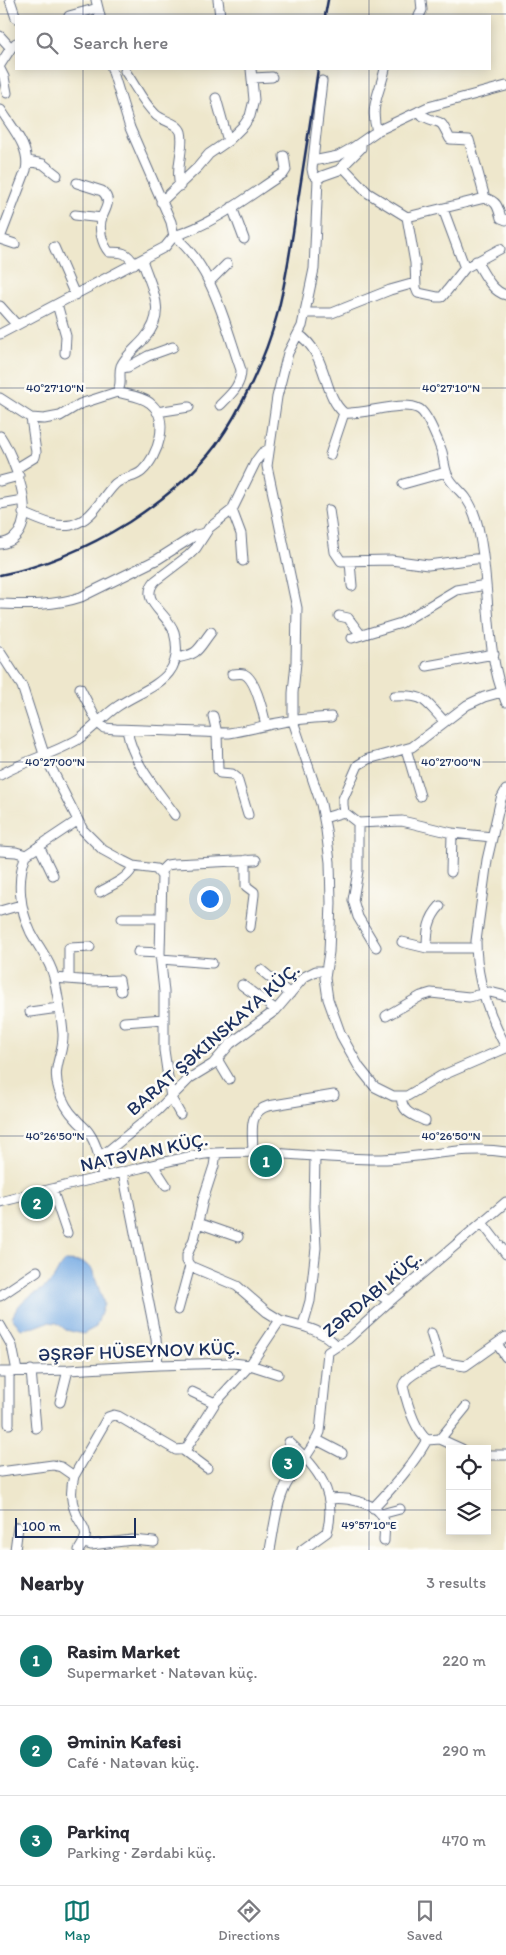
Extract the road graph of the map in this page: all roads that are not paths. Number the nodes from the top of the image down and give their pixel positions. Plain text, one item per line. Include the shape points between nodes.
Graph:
1 (10, 0) edge
2 (218, 0) edge
3 (421, 0) edge
4 (98, 8) edge
5 (15, 15) edge
6 (73, 15) edge
7 (220, 15) edge
8 (420, 15) edge
9 (0, 36) edge
10 (13, 46) edge
11 (0, 65) edge
12 (0, 70) edge
13 (127, 70) edge
14 (385, 70) edge
15 (113, 72) edge
16 (252, 73) edge
17 (272, 77) dead end
18 (322, 81) dead end
19 (506, 86) edge
20 (7, 93) dead end
21 (216, 98) dead end
22 (1, 110) edge
23 (419, 110) junction
24 (377, 131) junction
25 (228, 141) junction
26 (361, 142) junction
27 (284, 156) dead end
28 (28, 161) junction
29 (313, 161) junction
30 (343, 167) junction
31 (57, 175) dead end
32 (318, 180) junction
33 (77, 183) dead end
34 (180, 186) junction
35 (485, 198) junction
36 (161, 202) junction
37 (232, 207) junction
38 (443, 209) junction
39 (75, 215) dead end
40 (406, 217) junction
41 (102, 218) junction
42 (506, 220) edge
43 (174, 236) junction
44 (0, 238) edge
45 (244, 239) dead end
46 (15, 244) dead end
47 (54, 247) dead end
48 (500, 249) dead end
49 (476, 261) junction
50 (138, 262) junction
51 (228, 264) dead end
52 (465, 268) junction
53 (209, 282) junction
54 (415, 283) junction
55 (75, 295) junction
56 (506, 295) edge
57 (57, 304) junction
58 (0, 306) edge
59 (304, 313) junction
60 (17, 325) junction
61 (0, 334) edge
62 (298, 334) junction
63 (173, 347) dead end
64 (65, 352) dead end
65 (120, 368) junction
66 (117, 392) junction
67 (0, 398) edge
68 (220, 405) dead end
69 (189, 407) dead end
70 (157, 412) junction
71 (344, 413) junction
72 (31, 418) junction
73 (0, 436) edge
74 (269, 448) junction
75 (330, 455) dead end
76 (18, 472) junction
77 (446, 472) junction
78 (0, 481) edge
79 (403, 484) dead end
80 (23, 500) junction
81 (0, 504) edge
82 (232, 510) junction
83 (329, 510) dead end
84 (23, 513) junction
85 (205, 533) junction
86 (0, 544) edge
87 (483, 558) junction
88 (243, 561) dead end
89 (350, 562) junction
90 (486, 585) junction
91 (352, 586) dead end
92 (0, 604) edge
93 (339, 616) dead end
94 (211, 632) dead end
95 (361, 635) junction
96 (352, 638) dead end
97 (0, 652) edge
98 (494, 654) junction
99 (176, 658) junction
100 (426, 666) dead end
101 (232, 674) dead end
102 (80, 688) dead end
103 (502, 692) junction
104 (394, 696) dead end
105 (506, 702) edge
106 (213, 716) dead end
107 (331, 717) dead end
108 (293, 721) junction
109 (444, 721) junction
110 (98, 723) junction
111 (266, 725) junction
112 (128, 730) junction
113 (217, 733) junction
114 (406, 749) junction
115 (44, 754) junction
116 (0, 775) edge
117 (506, 790) edge
118 (420, 796) dead end
119 (344, 812) junction
120 (248, 814) dead end
121 (175, 815) dead end
122 (324, 818) junction
123 (77, 821) junction
124 (358, 823) junction
125 (452, 833) junction
126 (492, 837) junction
127 (39, 846) junction
128 (0, 851) edge
129 (26, 855) junction
130 (133, 866) junction
131 (160, 872) junction
132 (451, 872) dead end
133 (53, 875) dead end
134 (100, 892) dead end
135 (21, 905) junction
136 (440, 906) dead end
137 (0, 911) edge
138 (122, 918) dead end
139 (161, 918) junction
140 (250, 927) dead end
141 (402, 942) dead end
142 (90, 947) dead end
143 (376, 947) dead end
144 (427, 948) junction
145 (476, 948) junction
146 (138, 952) dead end
147 (160, 956) junction
148 (212, 964) dead end
149 (261, 970) dead end
150 (326, 971) junction
151 (54, 978) junction
152 (69, 979) junction
153 (242, 985) dead end
154 (122, 991) dead end
155 (290, 994) junction
156 (483, 995) junction
157 (506, 996) edge
158 (58, 1008) junction
159 (276, 1010) junction
160 (30, 1012) dead end
161 (386, 1016) dead end
162 (164, 1019) junction
163 (124, 1022) dead end
164 (506, 1048) edge
165 (217, 1060) junction
166 (229, 1079) dead end
167 (334, 1095) dead end
168 (401, 1097) junction
169 (171, 1098) junction
170 (180, 1114) dead end
171 (425, 1122) dead end
172 (253, 1152) junction
173 (506, 1152) edge
174 (216, 1153) junction
175 (281, 1154) junction
176 (99, 1156) junction
177 (315, 1157) junction
178 (154, 1165) junction
179 (279, 1168) dead end
180 (123, 1172) junction
181 (103, 1176) junction
182 (166, 1185) dead end
183 (52, 1189) junction
184 (0, 1202) edge
185 (506, 1202) edge
186 (198, 1223) junction
187 (483, 1224) junction
188 (67, 1233) dead end
189 (238, 1237) dead end
190 (506, 1254) edge
191 (190, 1266) junction
192 (37, 1271) dead end
193 (376, 1293) dead end
194 (0, 1296) edge
195 (390, 1300) junction
196 (178, 1310) dead end
197 (280, 1320) junction
198 (0, 1325) edge
199 (304, 1326) junction
200 (431, 1333) dead end
201 (506, 1337) edge
202 (498, 1344) junction
203 (337, 1346) junction
204 (506, 1357) edge
205 (440, 1362) junction
206 (158, 1364) junction
207 (250, 1365) junction
208 (31, 1370) junction
209 (68, 1370) junction
210 (9, 1372) edge
211 (278, 1374) dead end
212 (192, 1392) dead end
213 (60, 1402) dead end
214 (215, 1403) junction
215 (466, 1407) dead end
216 (9, 1424) dead end
217 (36, 1428) dead end
218 (440, 1439) junction
219 (317, 1440) junction
220 (426, 1440) junction
221 (289, 1442) dead end
222 (453, 1445) edge
223 (183, 1450) junction
224 (342, 1453) dead end
225 (491, 1455) edge
226 (506, 1455) edge
227 (305, 1457) junction
228 (207, 1468) dead end
229 (0, 1472) edge
230 (74, 1476) junction
231 (330, 1498) junction
232 (373, 1508) junction
233 (400, 1509) dead end
234 (381, 1514) junction
235 (18, 1526) dead end
236 (384, 1541) dead end
237 (154, 1542) dead end
238 (140, 1545) edge
239 (82, 1546) edge
240 (15, 1550) edge
241 (270, 1550) edge
242 (302, 1550) edge

1 - 5 street
2 - 7 street
3 - 8 street
4 - 6 street
9 - 10 street
10 - 11 street
12 - 20 street
13 - 15 street
13 - 34 street via 157,116 181,131
14 - 24 street via 373,111
15 - 36 street via 127,121
16 - 17 street
16 - 25 street via 254,100 250,116
18 - 29 street
19 - 23 street
21 - 25 street
22 - 28 street via 26,151
23 - 24 street
23 - 35 street via 423,116 443,124 450,140 469,140
24 - 26 street
25 - 34 street via 209,154
26 - 29 street via 338,156
26 - 30 street via 362,148
27 - 37 street via 284,173
28 - 31 street via 43,164
28 - 44 street
29 - 32 street via 313,174
30 - 32 street
30 - 40 street via 368,193
32 - 59 street via 314,269
33 - 41 street via 105,194 108,201
34 - 36 street
35 - 38 street
35 - 42 street via 496,203 501,218
36 - 43 street
37 - 43 street via 198,228
37 - 45 street
38 - 40 street
38 - 52 street
39 - 41 street
40 - 54 street via 415,263
41 - 50 street via 100,227 109,252 127,254
43 - 50 street via 165,247
43 - 53 street via 188,250
44 - 46 street
47 - 55 street
48 - 49 street
49 - 52 street
49 - 56 street via 488,281
50 - 55 street
50 - 65 street via 156,302 156,321
51 - 53 street
52 - 54 street via 442,297 418,293
53 - 68 street via 241,370 238,386
54 - 59 street via 332,313
55 - 57 street
57 - 60 street
57 - 64 street via 66,336
58 - 60 street
59 - 62 street
60 - 61 street
62 - 71 street via 311,344 336,403
62 - 74 street via 288,354 277,397
63 - 65 street
65 - 66 street
66 - 70 street via 151,403
66 - 72 street via 80,404 52,418
67 - 72 street
69 - 70 street
70 - 84 street via 160,439 150,462 141,473 114,485 83,521 57,525
71 - 75 street
71 - 77 street via 409,406 420,410 440,446
72 - 76 street via 35,457
73 - 76 street
74 - 82 street via 256,461
74 - 108 street via 267,466 297,608
76 - 78 street
76 - 80 street
77 - 79 street
77 - 87 street via 450,482 469,504
80 - 81 street
80 - 84 street
82 - 85 street
82 - 88 street via 241,534
83 - 89 street via 334,552 341,561
84 - 86 street via 19,532
85 - 92 street via 75,599 57,604
85 - 99 street via 196,548 155,581 149,591 150,598 174,631
87 - 89 street via 428,565 391,560
87 - 90 street
89 - 91 street
90 - 95 street via 456,590 401,623
90 - 98 street
93 - 95 street via 348,618
94 - 99 street via 197,652
95 - 96 street
97 - 115 street via 22,686
98 - 100 street
98 - 103 street
99 - 110 street via 162,681 112,710
101 - 111 street via 247,676 256,691
102 - 110 street
103 - 105 street
103 - 109 street via 476,700
104 - 109 street via 416,695
106 - 113 street
107 - 108 street
108 - 111 street
108 - 122 street
109 - 114 street
110 - 112 street via 104,728
110 - 115 street via 77,740
111 - 113 street via 246,731
112 - 113 street
112 - 121 street via 129,741 142,772
113 - 120 street via 218,770 237,778
114 - 118 street
114 - 119 street via 368,759 358,765 343,798
115 - 116 street
115 - 123 street
117 - 126 street
119 - 122 street
119 - 124 street
122 - 150 street via 331,903
123 - 127 street
123 - 130 street via 94,842
124 - 125 street via 402,821
124 - 143 street via 358,870 353,900 358,917
125 - 126 street
125 - 132 street
126 - 145 street
127 - 129 street
127 - 133 street
128 - 129 street
129 - 135 street
130 - 131 street
130 - 134 street via 124,878
131 - 139 street
131 - 140 street via 174,864 251,860 246,886 254,892
135 - 137 street
135 - 151 street via 32,933 48,958
136 - 144 street via 427,929
138 - 139 street
139 - 147 street
141 - 144 street
142 - 152 street via 68,948
144 - 145 street
145 - 156 street
146 - 147 street
147 - 148 street
147 - 162 street
149 - 155 street
150 - 155 street, BARAT ŞƏKINSKAYA KÜÇ. via 316,971 304,977
150 - 168 street via 333,1018 348,1049 375,1087 383,1093
151 - 152 street
151 - 158 street
152 - 154 street via 119,980
153 - 159 street
155 - 159 street, BARAT ŞƏKINSKAYA KÜÇ.
156 - 157 street via 490,992
156 - 161 street via 469,997 431,993
156 - 164 street
158 - 160 street
158 - 176 street via 63,1034 55,1068 57,1083 71,1114 89,1133
159 - 165 street, BARAT ŞƏKINSKAYA KÜÇ. via 230,1044
162 - 163 street
162 - 169 street via 164,1050
164 - 168 street
165 - 166 street
165 - 169 street, BARAT ŞƏKINSKAYA KÜÇ. via 190,1078
167 - 172 street via 258,1110 253,1120
168 - 171 street via 402,1108
169 - 170 street
169 - 176 street, BARAT ŞƏKINSKAYA KÜÇ.
172 - 174 street, NATƏVAN KÜÇ.
172 - 175 street, NATƏVAN KÜÇ.
173 - 177 street, NATƏVAN KÜÇ. via 478,1148 395,1159
174 - 178 street, NATƏVAN KÜÇ.
174 - 186 street
175 - 177 street, NATƏVAN KÜÇ.
175 - 179 street
176 - 181 street
177 - 199 street via 316,1254
178 - 180 street, NATƏVAN KÜÇ.
178 - 182 street
180 - 181 street, NATƏVAN KÜÇ.
180 - 206 street
181 - 183 street, NATƏVAN KÜÇ.
183 - 184 street, NATƏVAN KÜÇ.
183 - 188 street
185 - 187 street, ZƏRDABI KÜÇ.
186 - 189 street
186 - 191 street via 187,1255
187 - 190 street
187 - 195 street, ZƏRDABI KÜÇ.
191 - 196 street
191 - 197 street via 237,1286
192 - 194 street
193 - 195 street
195 - 203 street, ZƏRDABI KÜÇ.
197 - 199 street
197 - 207 street
198 - 210 street via 12,1346
199 - 203 street via 326,1336
200 - 205 street
201 - 202 street
202 - 204 street
202 - 205 street via 465,1366
203 - 219 street, ZƏRDABI KÜÇ. via 330,1349 326,1358
205 - 220 street via 424,1367 407,1379 403,1386 416,1427
206 - 207 street, ƏŞRƏF HÜSEYNOV KÜÇ.
206 - 209 street, ƏŞRƏF HÜSEYNOV KÜÇ.
207 - 211 street, ƏŞRƏF HÜSEYNOV KÜÇ.
207 - 214 street
208 - 209 street, ƏŞRƏF HÜSEYNOV KÜÇ.
208 - 210 street, ƏŞRƏF HÜSEYNOV KÜÇ.
208 - 217 street
209 - 213 street
210 - 216 street
212 - 214 street
214 - 223 street
215 - 218 street
218 - 220 street
218 - 222 street
219 - 224 street
219 - 227 street, ZƏRDABI KÜÇ.
220 - 232 street via 401,1479
221 - 227 street
223 - 228 street
223 - 230 street via 176,1450 114,1415 108,1417
225 - 226 street
227 - 231 street
227 - 241 street, ZƏRDABI KÜÇ. via 281,1497
229 - 230 street via 53,1465
230 - 239 street via 72,1500 86,1531
231 - 232 street via 350,1499
231 - 242 street via 327,1532
232 - 234 street
233 - 234 street
234 - 236 street via 385,1526
235 - 240 street
237 - 238 street
238 - 239 street

